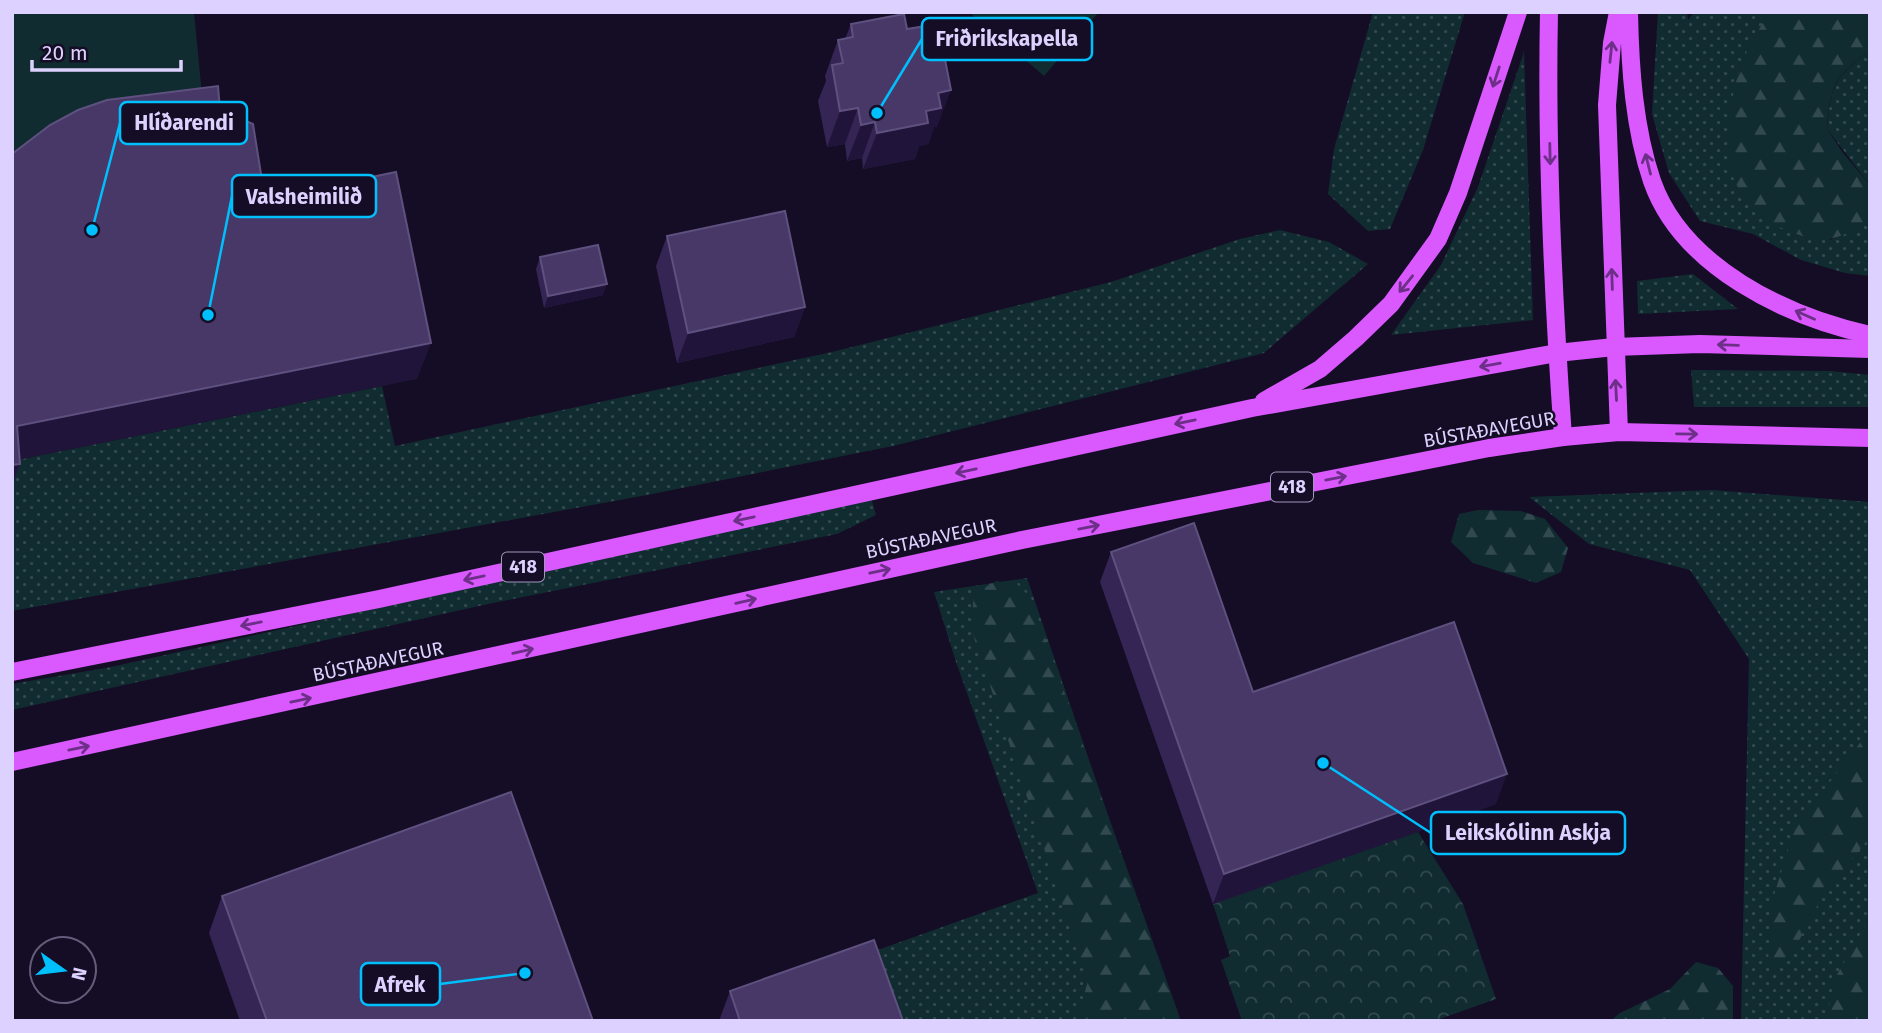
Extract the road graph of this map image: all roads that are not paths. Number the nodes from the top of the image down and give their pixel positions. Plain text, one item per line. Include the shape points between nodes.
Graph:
1 (1518, 12) edge
2 (1549, 12) edge
3 (1618, 12) edge
4 (1629, 12) edge
5 (1870, 335) edge
6 (1614, 347) junction
7 (1870, 349) edge
8 (1557, 353) junction
9 (1252, 408) junction
10 (1619, 432) junction
11 (1563, 437) junction
12 (1870, 438) edge
13 (12, 672) edge
14 (12, 762) edge

1 -> 9 main road via 1458,193 1438,239 1391,304 1320,369
2 -> 8 main road
6 -> 3 main road via 1607,105
5 -> 4 main road via 1831,327 1731,279 1672,219 1653,183 1639,129
7 -> 6 main road, 418 via 1700,344
6 - 8 main road, 418
10 -> 6 main road
8 -> 9 main road, 418
8 - 11 main road
9 -> 13 main road, 418 via 379,599
10 - 11 main road, BÚSTAÐAVEGUR / 418
10 -> 12 main road, BÚSTAÐAVEGUR / 418
14 -> 11 main road, BÚSTAÐAVEGUR / 418 via 1022,540

